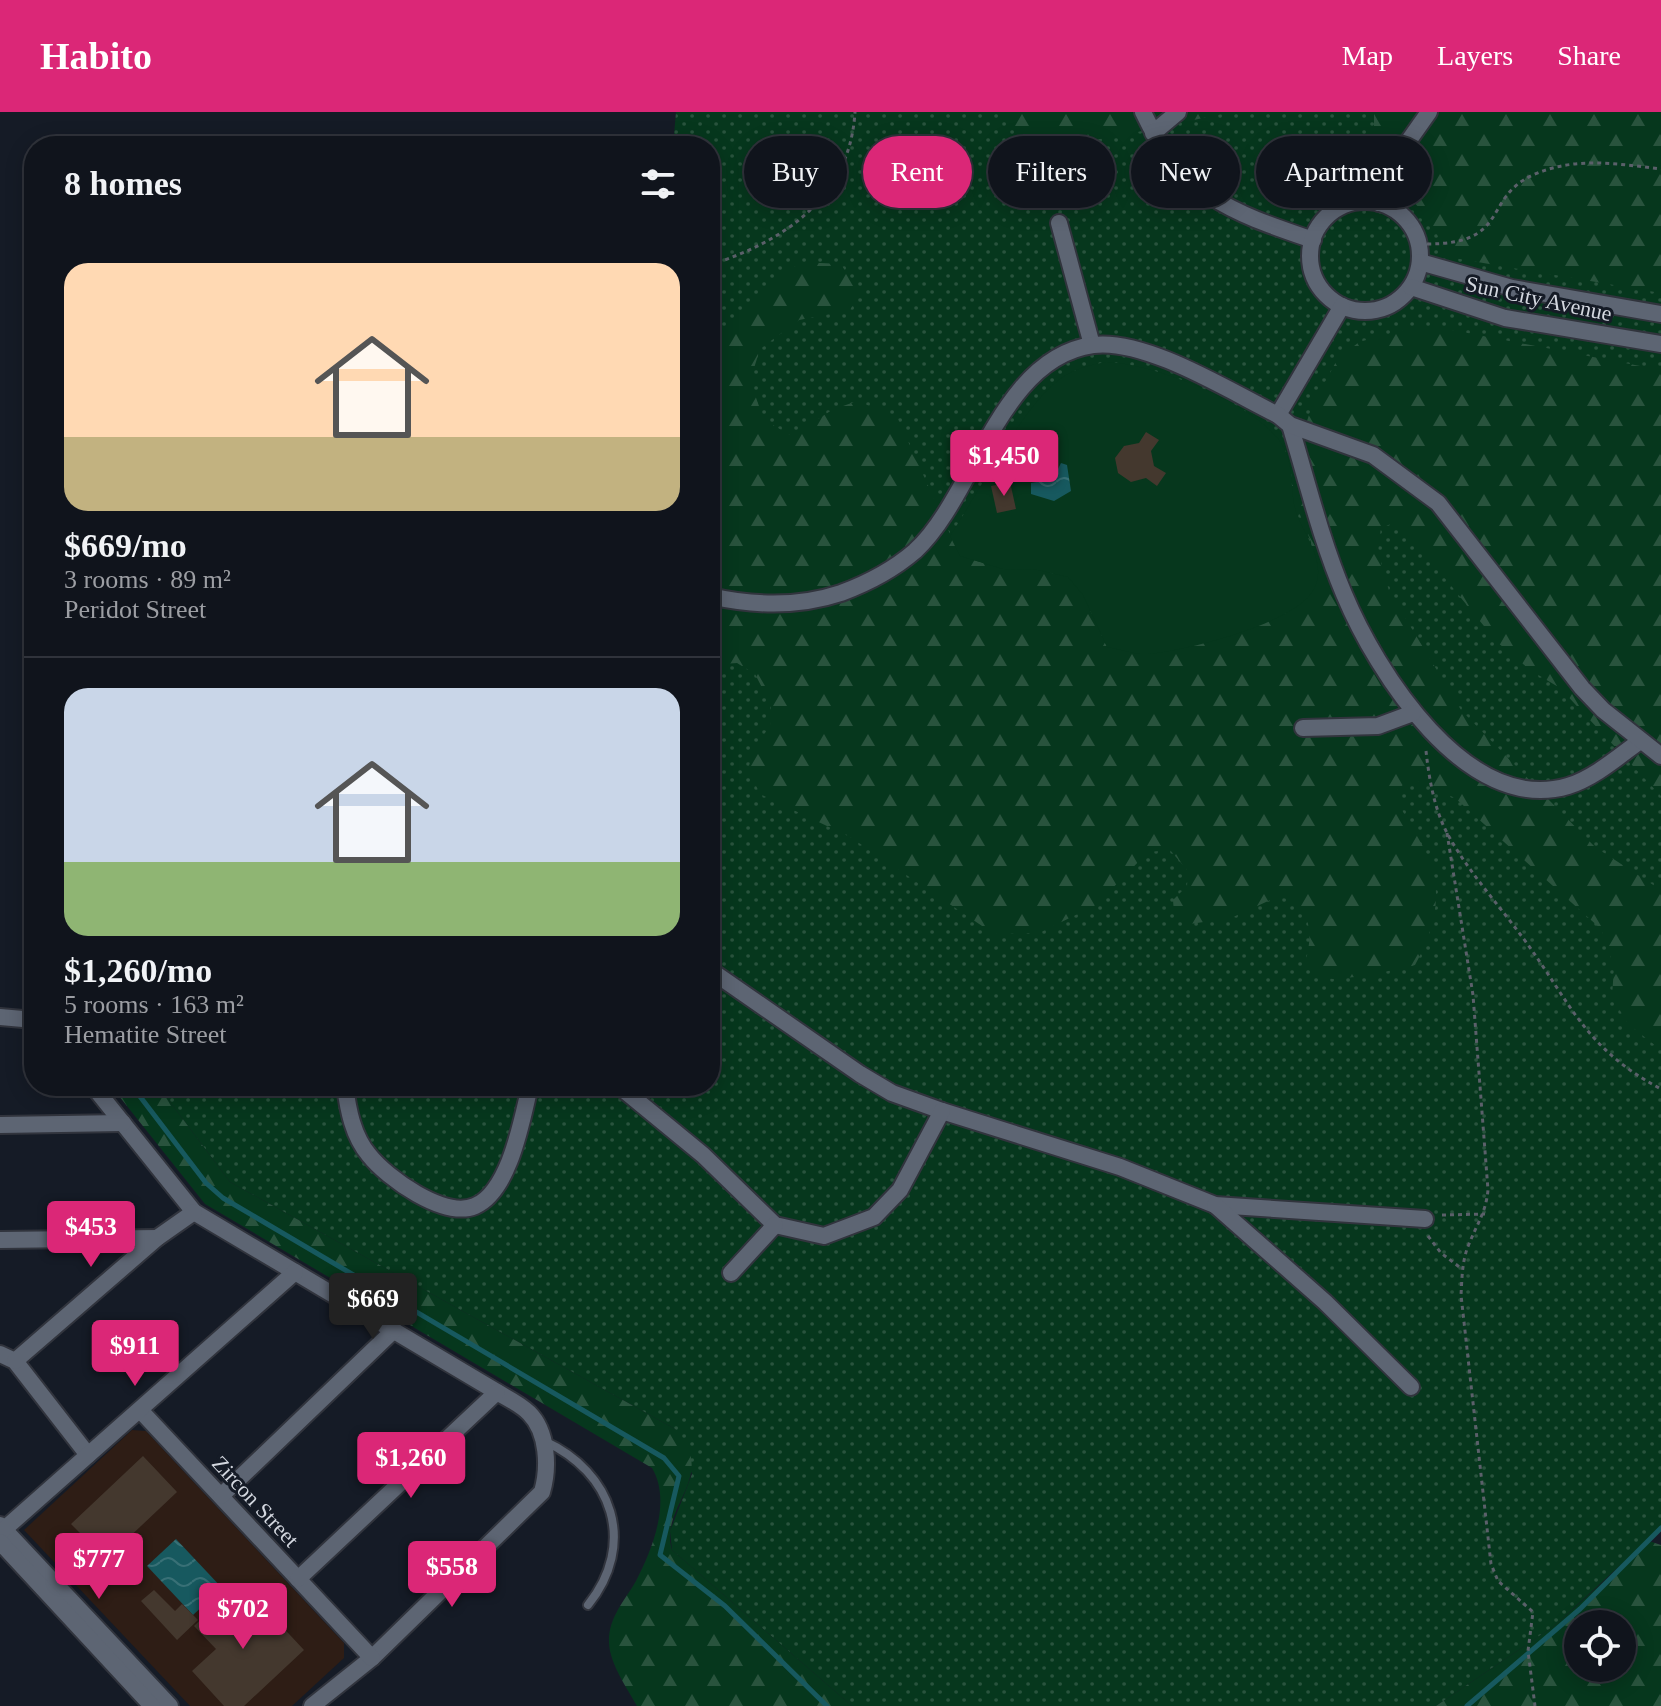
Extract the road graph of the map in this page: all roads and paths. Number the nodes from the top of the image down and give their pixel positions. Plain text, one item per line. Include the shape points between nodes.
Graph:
1 (855, 112) edge
2 (1143, 112) edge
3 (1178, 112) edge
4 (1429, 112) edge
5 (1153, 133) junction
6 (1412, 136) edge
7 (1661, 169) edge
8 (1341, 208) edge
9 (1388, 208) edge
10 (1059, 223) dead end
11 (1313, 240) junction
12 (1419, 253) junction
13 (720, 262) edge
14 (1411, 287) junction
15 (1342, 306) junction
16 (1661, 314) edge
17 (1661, 344) edge
18 (1092, 345) junction
19 (1284, 420) junction
20 (720, 598) edge
21 (1418, 718) junction
22 (1303, 728) dead end
23 (1640, 741) junction
24 (1661, 756) edge
25 (1447, 833) junction
26 (720, 977) edge
27 (0, 1017) edge
28 (24, 1019) edge
29 (1661, 1089) edge
30 (101, 1096) edge
31 (347, 1096) edge
32 (527, 1096) edge
33 (631, 1096) edge
34 (942, 1111) junction
35 (123, 1123) junction
36 (0, 1125) edge
37 (1215, 1205) junction
38 (194, 1212) junction
39 (1485, 1214) junction
40 (1425, 1219) junction
41 (775, 1225) junction
42 (157, 1238) junction
43 (0, 1240) edge
44 (1462, 1269) junction
45 (295, 1272) junction
46 (731, 1273) dead end
47 (394, 1330) junction
48 (8, 1357) edge
49 (1411, 1387) dead end
50 (497, 1392) junction
51 (140, 1410) junction
52 (543, 1441) junction
53 (88, 1455) junction
54 (221, 1496) junction
55 (1, 1532) edge
56 (298, 1579) junction
57 (588, 1605) dead end
58 (372, 1658) junction
59 (152, 1706) edge
60 (170, 1706) edge
61 (312, 1706) edge
62 (1535, 1706) edge

1 - 13 path via 853,141 835,181 795,224 754,251
2 - 5 street
3 - 5 street
4 - 6 street
5 - 11 street via 1177,168 1236,214
7 - 12 path via 1598,161 1542,172 1514,189 1486,230
8 - 11 street via 1324,219
9 - 12 street via 1405,218
10 - 18 street
11 - 15 street via 1311,262 1317,283
12 - 14 street
12 - 16 street, Sun City Avenue via 1512,288
14 - 15 street via 1380,309
14 - 17 street, Sun City Avenue via 1505,318
15 - 19 street
18 - 19 street via 1161,359
18 - 20 street via 1062,357 1020,391 935,526 891,570 863,585 797,603
19 - 21 street via 1345,597
19 - 23 street via 1373,455 1438,503 1582,688
21 - 22 street via 1378,726
21 - 23 street via 1460,759 1523,789 1569,786
21 - 25 path
23 - 24 street
25 - 29 path via 1590,1037 1617,1063
25 - 39 path via 1473,995 1488,1176
26 - 34 street via 860,1074 892,1093
27 - 28 street
30 - 35 street
31 - 32 street via 355,1132 369,1155 416,1193 455,1209 476,1206 499,1182
33 - 41 street via 703,1155
34 - 37 street via 1120,1167
34 - 41 street via 900,1190 874,1217 824,1236
35 - 36 street
35 - 38 street
37 - 40 street
37 - 49 street
38 - 42 street
38 - 45 street
39 - 40 path
39 - 44 path
40 - 44 path via 1433,1245
41 - 46 street
42 - 43 street
42 - 48 street
44 - 62 path via 1491,1564 1498,1581 1533,1612 1528,1651
45 - 47 street
45 - 51 street
47 - 50 street
47 - 54 street
48 - 53 street
50 - 52 street via 528,1412
50 - 56 street
51 - 53 street
51 - 54 street, Zircon Street
52 - 57 lane via 566,1451 584,1468 612,1515 615,1550 610,1571
52 - 58 street via 542,1492
53 - 55 street
54 - 56 street, Zircon Street
55 - 59 street
55 - 60 street
56 - 58 street, Zircon Street
58 - 61 street

